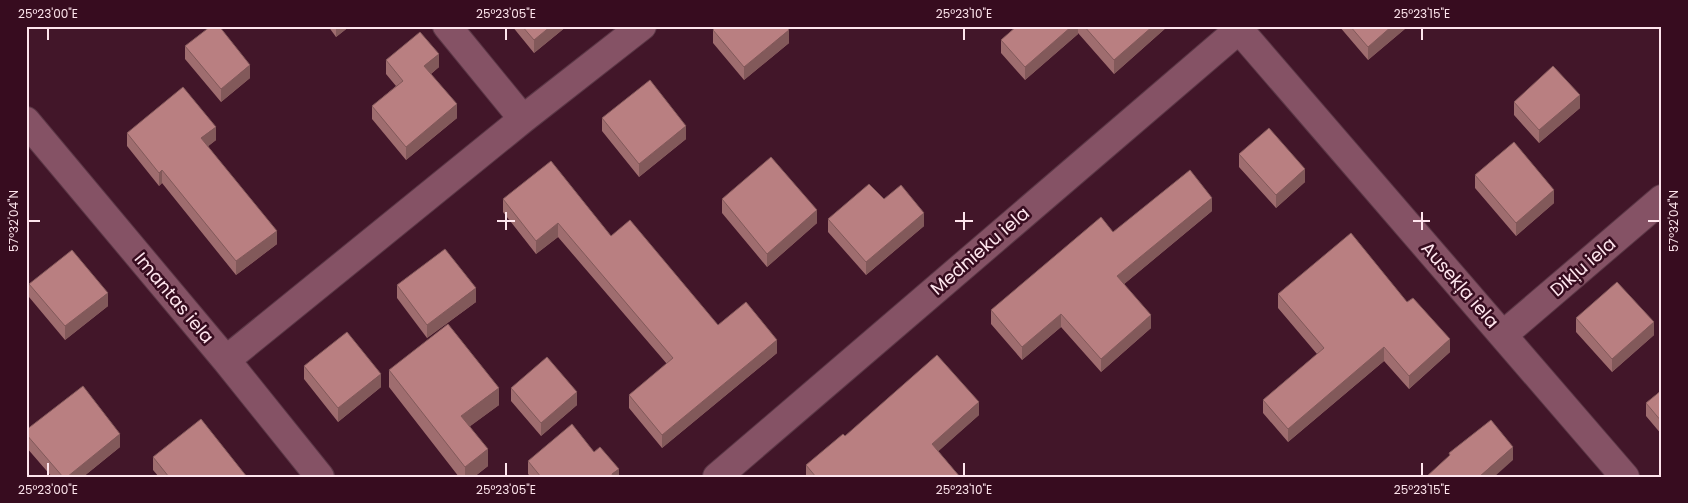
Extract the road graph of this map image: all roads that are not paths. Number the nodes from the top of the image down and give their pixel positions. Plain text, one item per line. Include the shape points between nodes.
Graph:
1 (447, 26) edge
2 (642, 26) edge
3 (1239, 27) edge
4 (523, 119) junction
5 (26, 121) edge
6 (1662, 199) edge
7 (1503, 335) junction
8 (226, 360) junction
9 (320, 477) edge
10 (717, 477) edge
11 (1625, 477) edge

1 - 4 street
2 - 4 street
3 - 7 street, Ausekļa iela
3 - 10 street, Mednieku iela
4 - 8 street
5 - 8 street, Imantas iela
6 - 7 street, Dikļu iela
7 - 11 street, Ausekļa iela
8 - 9 street, Imantas iela

